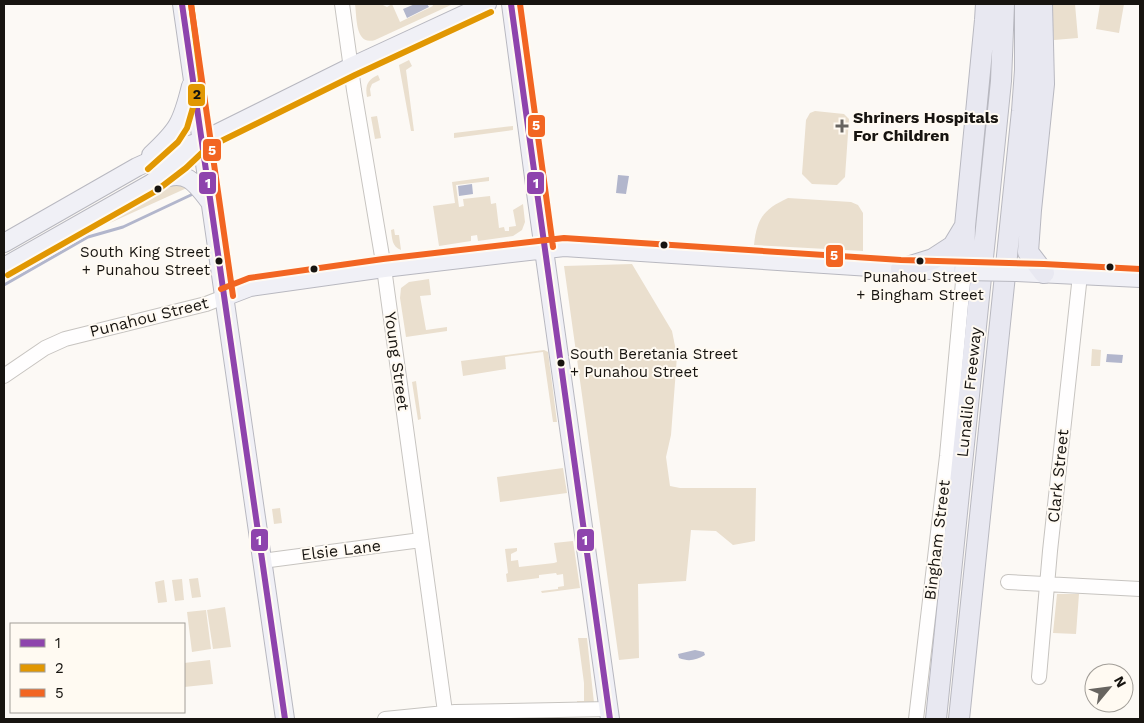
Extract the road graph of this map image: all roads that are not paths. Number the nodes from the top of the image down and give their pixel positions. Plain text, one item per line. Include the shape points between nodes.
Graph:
1 (182, 4) edge
2 (342, 4) edge
3 (487, 4) edge
4 (511, 4) edge
5 (986, 4) edge
6 (1004, 4) edge
7 (1025, 4) edge
8 (1042, 4) edge
9 (351, 67) junction
10 (193, 78) junction
11 (202, 141) junction
12 (137, 167) junction
13 (152, 183) junction
14 (210, 203) junction
15 (965, 226) junction
16 (4, 243) edge
17 (544, 248) junction
18 (4, 267) edge
19 (384, 268) junction
20 (901, 269) junction
21 (964, 271) junction
22 (1044, 273) junction
23 (1080, 275) junction
24 (1140, 278) edge
25 (224, 297) junction
26 (4, 376) edge
27 (421, 540) junction
28 (262, 561) junction
29 (1008, 582) dead end
30 (1048, 584) junction
31 (1140, 588) edge
32 (969, 634) junction
33 (1039, 677) dead end
34 (610, 714) edge
35 (445, 716) edge
36 (285, 719) edge
37 (386, 719) edge
38 (916, 719) edge
39 (936, 719) edge
40 (959, 719) edge
41 (969, 719) edge

1 - 10 main road
2 - 9 street, Young Street
3 - 9 main road
4 - 17 main road
5 - 15 highway
6 - 39 highway, Lunalilo Freeway via 1001,80
7 - 32 highway, Lunalilo Freeway via 1022,111
8 - 22 highway via 1044,84 1028,252
9 - 11 main road
9 - 19 street, Young Street
10 - 11 main road
10 - 12 main road via 179,124 164,143
11 - 12 main road
11 - 13 main road
11 - 14 main road
12 - 16 main road
13 - 14 main road via 169,176 184,176 194,182
13 - 18 main road
14 - 25 main road
15 - 20 highway via 953,246 933,259
15 - 21 highway
17 - 19 main road, Punahou Street
17 - 20 main road, Punahou Street
17 - 34 main road
19 - 25 main road, Punahou Street via 250,287
19 - 27 street, Young Street
20 - 21 main road, Punahou Street
21 - 22 main road, Punahou Street, bridge
21 - 38 street, Bingham Street via 947,456
22 - 23 main road, Punahou Street
23 - 24 main road, Punahou Street
23 - 30 street, Clark Street
25 - 26 street, Punahou Street via 65,339 45,348
25 - 28 main road
27 - 28 street, Elsie Lane
27 - 35 street, Young Street
28 - 36 main road
29 - 30 street
30 - 31 street
30 - 33 street, Clark Street
32 - 40 highway, Lunalilo Freeway
32 - 41 highway
34 - 35 street
35 - 37 street

